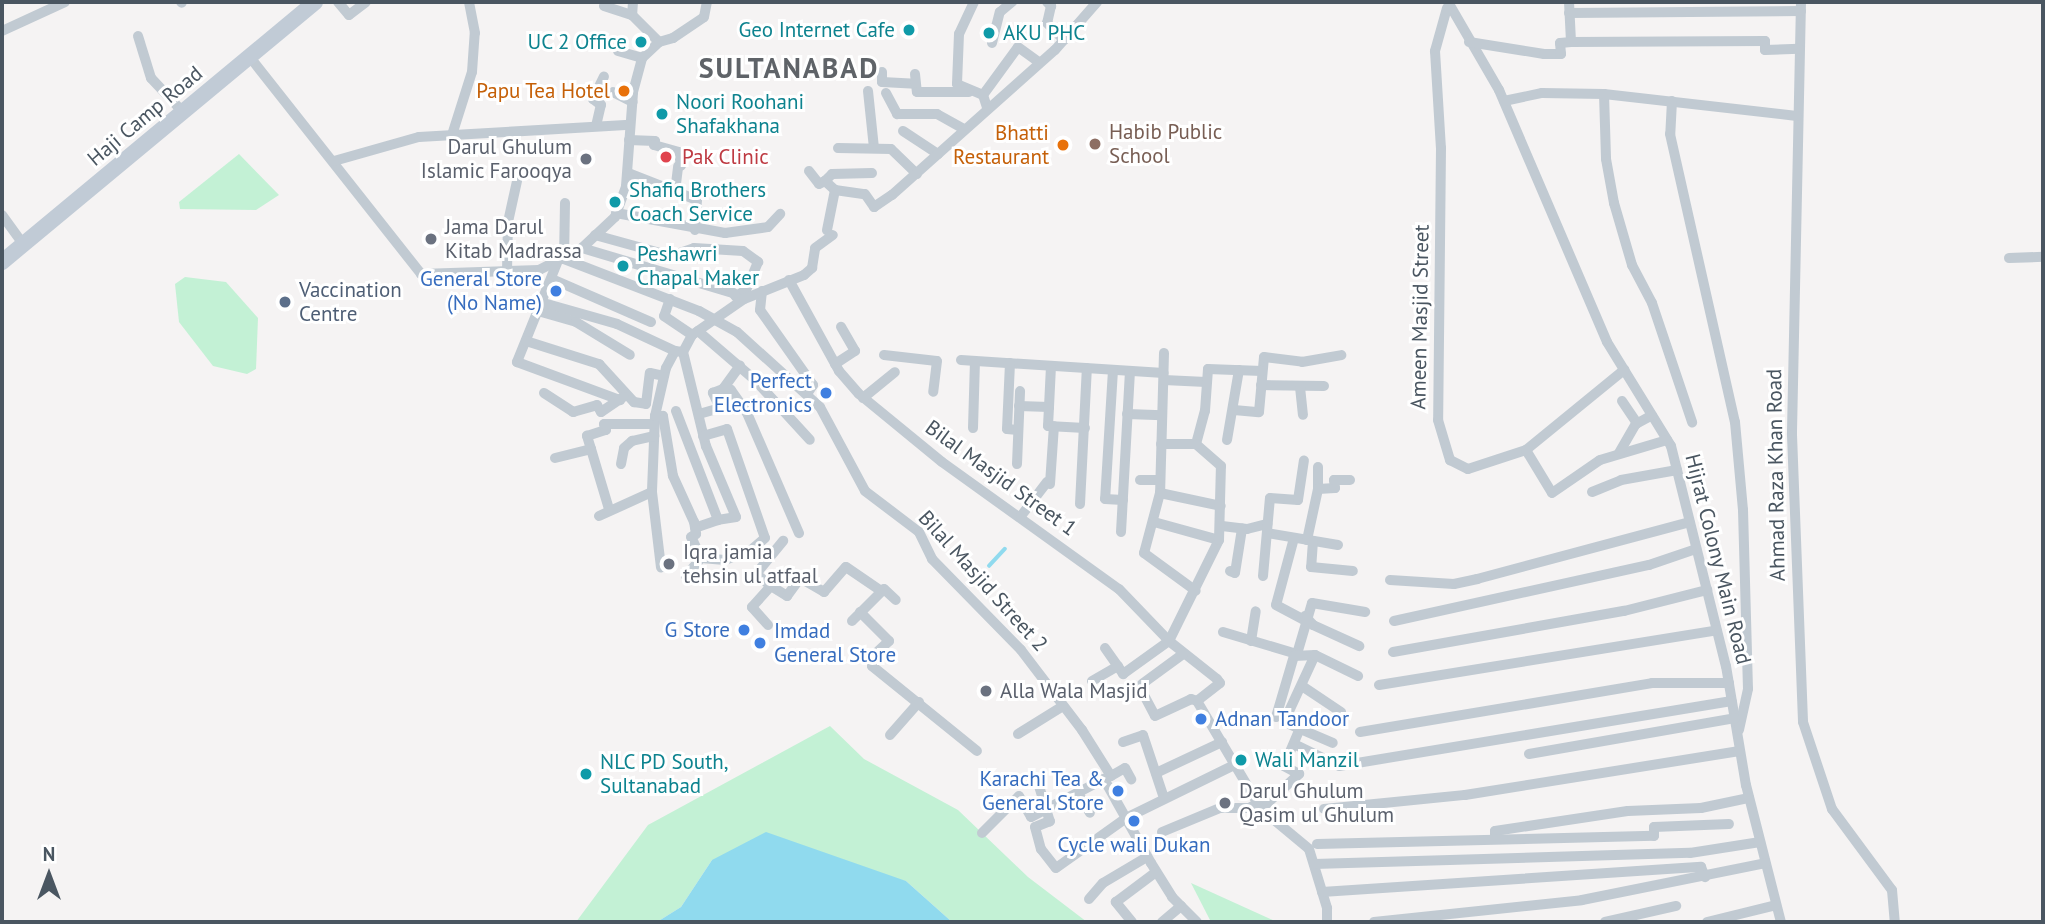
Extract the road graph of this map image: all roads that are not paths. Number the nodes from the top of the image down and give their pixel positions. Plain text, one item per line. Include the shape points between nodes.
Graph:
1 (65, 2) edge
2 (315, 2) edge
3 (338, 2) edge
4 (366, 2) edge
5 (469, 2) edge
6 (633, 2) edge
7 (707, 2) edge
8 (974, 2) edge
9 (1012, 2) edge
10 (1046, 2) edge
11 (1097, 2) edge
12 (1448, 5) edge
13 (604, 6) dead end
14 (1801, 6) edge
15 (1569, 7) edge
16 (632, 15) junction
17 (2, 31) edge
18 (138, 36) dead end
19 (1064, 40) junction
20 (659, 42) junction
21 (1469, 42) junction
22 (1571, 42) junction
23 (992, 43) dead end
24 (1799, 49) junction
25 (618, 51) dead end
26 (249, 56) junction
27 (642, 58) junction
28 (1039, 62) junction
29 (882, 72) dead end
30 (604, 76) dead end
31 (867, 91) dead end
32 (613, 92) dead end
33 (886, 93) dead end
34 (979, 94) junction
35 (1604, 94) junction
36 (1504, 101) junction
37 (1672, 101) junction
38 (633, 102) junction
39 (987, 107) junction
40 (181, 110) junction
41 (1797, 116) junction
42 (630, 125) junction
43 (596, 126) junction
44 (964, 129) junction
45 (903, 131) dead end
46 (452, 135) junction
47 (629, 140) junction
48 (838, 148) dead end
49 (874, 148) junction
50 (938, 154) junction
51 (334, 161) junction
52 (809, 171) dead end
53 (628, 173) junction
54 (872, 173) dead end
55 (917, 174) junction
56 (517, 181) dead end
57 (825, 181) junction
58 (835, 190) junction
59 (676, 191) junction
60 (565, 203) dead end
61 (616, 213) junction
62 (780, 214) dead end
63 (2, 215) edge
64 (695, 230) junction
65 (595, 235) junction
66 (23, 244) junction
67 (582, 248) junction
68 (2009, 257) dead end
69 (2043, 257) edge
70 (561, 261) junction
71 (2, 262) edge
72 (507, 272) junction
73 (552, 279) junction
74 (789, 280) junction
75 (762, 291) junction
76 (670, 299) junction
77 (738, 299) junction
78 (539, 307) junction
79 (714, 320) junction
80 (651, 323) dead end
81 (841, 327) dead end
82 (695, 333) junction
83 (526, 341) junction
84 (679, 352) junction
85 (1164, 353) dead end
86 (629, 355) dead end
87 (884, 355) dead end
88 (1341, 355) dead end
89 (961, 360) dead end
90 (975, 361) junction
91 (1010, 363) junction
92 (835, 364) junction
93 (740, 366) junction
94 (1051, 366) junction
95 (1087, 368) junction
96 (1113, 370) junction
97 (1239, 370) junction
98 (1624, 370) junction
99 (1130, 371) junction
100 (1262, 371) junction
101 (895, 372) dead end
102 (664, 376) junction
103 (1164, 376) junction
104 (1206, 382) junction
105 (1261, 385) junction
106 (1324, 386) dead end
107 (1300, 387) junction
108 (723, 389) junction
109 (1020, 391) dead end
110 (933, 392) dead end
111 (544, 393) dead end
112 (807, 394) junction
113 (623, 396) junction
114 (863, 398) junction
115 (1622, 401) dead end
116 (635, 402) junction
117 (1019, 406) junction
118 (1049, 407) junction
119 (1234, 410) junction
120 (676, 411) dead end
121 (699, 414) junction
122 (1128, 414) junction
123 (1162, 415) junction
124 (1303, 415) dead end
125 (1652, 415) junction
126 (654, 420) junction
127 (1692, 422) dead end
128 (1637, 423) junction
129 (633, 424) junction
130 (1054, 426) junction
131 (973, 428) dead end
132 (1085, 428) junction
133 (1018, 430) junction
134 (654, 436) junction
135 (704, 436) junction
136 (810, 440) dead end
137 (1227, 440) dead end
138 (1667, 440) junction
139 (1161, 444) junction
140 (1196, 444) junction
141 (591, 449) junction
142 (1526, 450) junction
143 (1619, 453) junction
144 (555, 458) dead end
145 (1304, 460) dead end
146 (621, 464) dead end
147 (1017, 464) dead end
148 (1318, 467) dead end
149 (1676, 470) junction
150 (1140, 480) dead end
151 (1160, 480) junction
152 (1350, 480) dead end
153 (1318, 489) junction
154 (652, 492) junction
155 (1592, 492) dead end
156 (1160, 493) junction
157 (1123, 500) junction
158 (1080, 504) dead end
159 (1221, 506) junction
160 (1021, 516) junction
161 (718, 520) junction
162 (1154, 522) junction
163 (1690, 522) junction
164 (1222, 526) junction
165 (695, 528) junction
166 (1242, 529) junction
167 (1267, 529) junction
168 (1121, 531) dead end
169 (799, 533) dead end
170 (1294, 538) junction
171 (1219, 540) junction
172 (1310, 540) junction
173 (783, 541) dead end
174 (1338, 545) dead end
175 (1696, 549) junction
176 (750, 551) dead end
177 (734, 556) dead end
178 (701, 558) junction
179 (661, 567) dead end
180 (1230, 571) dead end
181 (1353, 571) dead end
182 (686, 576) dead end
183 (1263, 576) dead end
184 (1391, 580) dead end
185 (771, 586) junction
186 (1707, 590) junction
187 (881, 591) junction
188 (1196, 591) junction
189 (895, 600) dead end
190 (1256, 611) dead end
191 (860, 612) junction
192 (1365, 612) dead end
193 (1305, 618) junction
194 (852, 621) dead end
195 (1394, 621) dead end
196 (768, 625) dead end
197 (1717, 630) junction
198 (1223, 632) dead end
199 (1169, 641) junction
200 (1251, 641) junction
201 (1359, 646) dead end
202 (1105, 648) dead end
203 (1393, 652) dead end
204 (1183, 654) junction
205 (1297, 654) junction
206 (1315, 655) junction
207 (1118, 666) junction
208 (1359, 676) dead end
209 (1092, 681) dead end
210 (1729, 682) junction
211 (1142, 684) dead end
212 (1379, 685) dead end
213 (1302, 686) junction
214 (1145, 697) dead end
215 (1197, 701) junction
216 (1732, 701) junction
217 (919, 702) junction
218 (1063, 706) junction
219 (1341, 712) dead end
220 (1276, 717) dead end
221 (1735, 718) junction
222 (1299, 731) junction
223 (1360, 732) dead end
224 (1018, 734) dead end
225 (890, 735) dead end
226 (1738, 737) junction
227 (1222, 742) junction
228 (1124, 743) dead end
229 (1333, 743) dead end
230 (1294, 744) junction
231 (977, 751) dead end
232 (1740, 751) junction
233 (1529, 754) dead end
234 (1323, 758) dead end
235 (1234, 765) junction
236 (1339, 766) dead end
237 (1156, 772) junction
238 (1107, 778) junction
239 (1131, 779) dead end
240 (1039, 786) dead end
241 (1078, 793) junction
242 (1164, 798) junction
243 (1749, 798) junction
244 (1261, 808) junction
245 (1046, 809) junction
246 (1324, 809) dead end
247 (1090, 813) dead end
248 (1126, 818) junction
249 (1729, 824) dead end
250 (1162, 832) dead end
251 (982, 833) dead end
252 (1495, 838) junction
253 (1760, 842) junction
254 (1312, 845) junction
255 (1147, 857) junction
256 (1765, 863) junction
257 (1314, 864) junction
258 (1156, 872) junction
259 (1705, 877) junction
260 (1322, 892) junction
261 (1089, 899) dead end
262 (1776, 905) junction
263 (1181, 906) junction
264 (1676, 906) dead end
265 (1132, 922) edge
266 (1163, 922) edge
267 (1197, 922) edge
268 (1327, 922) edge
269 (1374, 922) edge
270 (1605, 922) edge
271 (1707, 922) edge
272 (1781, 922) edge
273 (1895, 922) edge

1 - 17 street
2 - 26 street, Haji Camp Road
3 - 4 street via 349,15
5 - 46 street via 475,33 471,72
6 - 16 street
7 - 20 street via 704,17
8 - 34 street via 959,34 957,84
9 - 23 street via 1006,12 1000,12
10 - 19 street via 1051,6 1047,23
11 - 19 street
12 - 21 street, Hijrat Colony Main Road
12 - 142 street, Ameen Masjid Street via 1435,51 1441,162 1438,420 1450,460 1468,469
13 - 16 street
14 - 15 street
14 - 24 street, Ahmad Raza Khan Road
15 - 22 street
16 - 20 street
18 - 40 street via 151,78
19 - 28 street
20 - 27 street
21 - 22 street via 1545,54 1561,54 1560,43
21 - 36 street, Hijrat Colony Main Road
22 - 24 street via 1765,41 1765,50
24 - 41 street, Ahmad Raza Khan Road
25 - 27 street
26 - 40 street, Haji Camp Road
26 - 51 street
27 - 38 street
28 - 34 street via 1018,47
28 - 39 street
29 - 34 street via 882,82 915,79 917,92
30 - 43 street via 593,99 601,105
31 - 49 street
32 - 38 street
33 - 44 street via 897,114 937,114
34 - 39 street
35 - 36 street via 1542,93
35 - 37 street
35 - 127 street via 1606,159 1614,203 1632,265 1652,303
36 - 98 street, Hijrat Colony Main Road via 1607,342
37 - 41 street
37 - 226 street via 1670,134 1735,422 1743,510 1748,689
38 - 42 street
39 - 44 street
40 - 66 street, Haji Camp Road
41 - 273 street, Ahmad Raza Khan Road via 1792,435 1803,722 1832,809 1892,890
42 - 43 street
42 - 47 street
43 - 46 street
44 - 50 street
45 - 50 street
46 - 51 street via 381,145
47 - 53 street
47 - 59 street via 655,141 654,145 680,152
48 - 49 street
49 - 55 street via 891,149
50 - 55 street
51 - 72 street via 421,274
52 - 57 street via 819,184
53 - 59 street
53 - 61 street
54 - 57 street via 832,174
55 - 58 street via 874,207 865,194
56 - 72 street via 508,222
57 - 58 street
58 - 74 street via 830,232 815,248 812,268
59 - 64 street via 697,200
60 - 70 street
61 - 64 street
61 - 65 street
62 - 64 street via 774,224 758,229
63 - 66 street
65 - 67 street
65 - 77 street via 671,257 694,248 743,251 758,262
66 - 71 street, Haji Camp Road
67 - 70 street
67 - 77 street
68 - 69 street
70 - 72 street
70 - 73 street
70 - 76 street, Bilal Masjid Street 2
73 - 78 street
73 - 80 street
74 - 75 street
74 - 92 street, Bilal Masjid Street 1
75 - 77 street
75 - 112 street via 760,310 813,385
76 - 79 street, Bilal Masjid Street 2
76 - 82 street via 664,316
77 - 79 street
78 - 83 street
78 - 84 street via 617,324
78 - 86 street
79 - 82 street
79 - 112 street, Bilal Masjid Street 2 via 749,341
81 - 92 street via 855,351
82 - 84 street
82 - 93 street
83 - 113 street via 599,365
83 - 113 street via 517,362
84 - 102 street
84 - 121 street
85 - 103 street
87 - 110 street via 937,361
88 - 100 street via 1302,362 1264,356
89 - 90 street
90 - 91 street
90 - 131 street
91 - 94 street
91 - 133 street via 1007,429
92 - 114 street, Bilal Masjid Street 1
93 - 108 street
93 - 136 street
94 - 95 street
94 - 118 street
95 - 96 street
95 - 132 street
96 - 99 street
96 - 157 street via 1105,499
97 - 100 street
97 - 104 street via 1208,369
97 - 119 street
98 - 125 street, Hijrat Colony Main Road
98 - 142 street, Ameen Masjid Street
99 - 103 street
99 - 122 street
100 - 105 street
101 - 114 street
102 - 116 street via 650,373 646,404
102 - 126 street
103 - 104 street
103 - 123 street
104 - 140 street
105 - 107 street
105 - 119 street via 1259,412
106 - 107 street
107 - 124 street
108 - 121 street via 713,393 720,408
108 - 169 street via 731,390 747,413
109 - 117 street
111 - 113 street via 573,412 597,405 601,412
112 - 218 street, Bilal Masjid Street 2 via 820,407 865,491 919,532 932,559 1021,650
113 - 116 street
114 - 160 street, Bilal Masjid Street 1 via 942,462
115 - 128 street
116 - 129 street
117 - 118 street
117 - 133 street
118 - 130 street via 1048,426
119 - 137 street
120 - 161 street
121 - 135 street
122 - 123 street
122 - 157 street
123 - 139 street
125 - 128 street
125 - 138 street, Hijrat Colony Main Road
126 - 129 street
126 - 134 street
126 - 165 street via 663,416 673,476
128 - 143 street
129 - 141 street via 604,424 606,430 587,436
130 - 132 street
130 - 160 street via 1048,483
132 - 158 street
133 - 147 street
134 - 146 street via 632,441 624,448
134 - 154 street
135 - 161 street via 736,517
135 - 176 street via 727,429 765,538
138 - 143 street
138 - 149 street, Hijrat Colony Main Road
139 - 140 street
139 - 151 street
140 - 159 street via 1222,466
141 - 144 street
141 - 154 street via 604,512
142 - 143 street via 1552,493 1600,460
145 - 167 street via 1298,500 1270,498
148 - 153 street
149 - 155 street via 1621,480
149 - 163 street, Hijrat Colony Main Road
150 - 151 street
151 - 156 street
152 - 153 street via 1334,480 1335,488
153 - 172 street
154 - 179 street
156 - 159 street
156 - 162 street
157 - 168 street
159 - 164 street
160 - 199 street, Bilal Masjid Street 1 via 1119,589
161 - 165 street
162 - 171 street
162 - 188 street via 1144,553
163 - 175 street, Hijrat Colony Main Road
163 - 184 street via 1477,579 1454,583
164 - 166 street
164 - 171 street
165 - 178 street via 691,537
166 - 167 street
166 - 180 street via 1235,573
167 - 170 street
167 - 183 street
170 - 172 street
170 - 193 street via 1276,605
171 - 188 street
172 - 174 street
172 - 181 street via 1311,567
173 - 185 street via 756,574
175 - 186 street, Hijrat Colony Main Road
175 - 195 street via 1649,565
177 - 178 street
178 - 182 street
185 - 187 street via 787,596 800,578 824,592 846,567
185 - 196 street via 752,607
186 - 197 street, Hijrat Colony Main Road
186 - 203 street via 1624,611
187 - 189 street
187 - 191 street
188 - 199 street
190 - 200 street
191 - 194 street
191 - 217 street via 888,641 872,657 872,666
192 - 193 street via 1312,603
193 - 201 street
193 - 205 street
197 - 210 street, Hijrat Colony Main Road
197 - 212 street
198 - 200 street
199 - 204 street, Bilal Masjid Street 1
199 - 207 street via 1124,674
200 - 205 street
202 - 207 street
204 - 211 street
204 - 215 street, Bilal Masjid Street 1 via 1220,683
205 - 206 street
205 - 220 street
206 - 208 street
206 - 213 street
207 - 209 street
210 - 216 street, Hijrat Colony Main Road
210 - 223 street via 1652,683
213 - 219 street
213 - 222 street via 1284,722
214 - 215 street via 1154,716 1191,699
215 - 227 street
216 - 221 street, Hijrat Colony Main Road
216 - 236 street
217 - 225 street
217 - 231 street
218 - 224 street
218 - 238 street, Bilal Masjid Street 2
221 - 226 street, Hijrat Colony Main Road
221 - 233 street
222 - 229 street
222 - 230 street
226 - 232 street, Hijrat Colony Main Road
227 - 235 street
227 - 237 street
228 - 237 street via 1143,735
230 - 234 street
230 - 244 street via 1284,766 1299,774
232 - 243 street, Hijrat Colony Main Road
232 - 246 street via 1465,796
235 - 242 street
235 - 244 street
237 - 242 street
238 - 239 street via 1125,768
238 - 241 street
238 - 248 street, Bilal Masjid Street 2
240 - 245 street
241 - 245 street
241 - 247 street
242 - 248 street
243 - 252 street via 1701,808 1628,811 1495,831
243 - 253 street, Hijrat Colony Main Road
244 - 250 street via 1220,808
244 - 254 street
245 - 248 street via 1050,821 1035,827 1041,849 1056,868
245 - 251 street via 1031,817 1019,796
248 - 255 street, Bilal Masjid Street 2
249 - 252 street via 1654,827 1654,836
252 - 254 street
253 - 256 street, Hijrat Colony Main Road
253 - 257 street via 1690,853
254 - 257 street
255 - 258 street, Bilal Masjid Street 2
255 - 261 street via 1103,883
256 - 259 street
256 - 262 street, Hijrat Colony Main Road
257 - 260 street
258 - 263 street, Bilal Masjid Street 2
258 - 265 street via 1116,902
259 - 260 street via 1701,867
259 - 269 street via 1582,900
260 - 268 street
262 - 271 street
262 - 272 street, Hijrat Colony Main Road
263 - 266 street
263 - 267 street, Bilal Masjid Street 2
264 - 270 street

